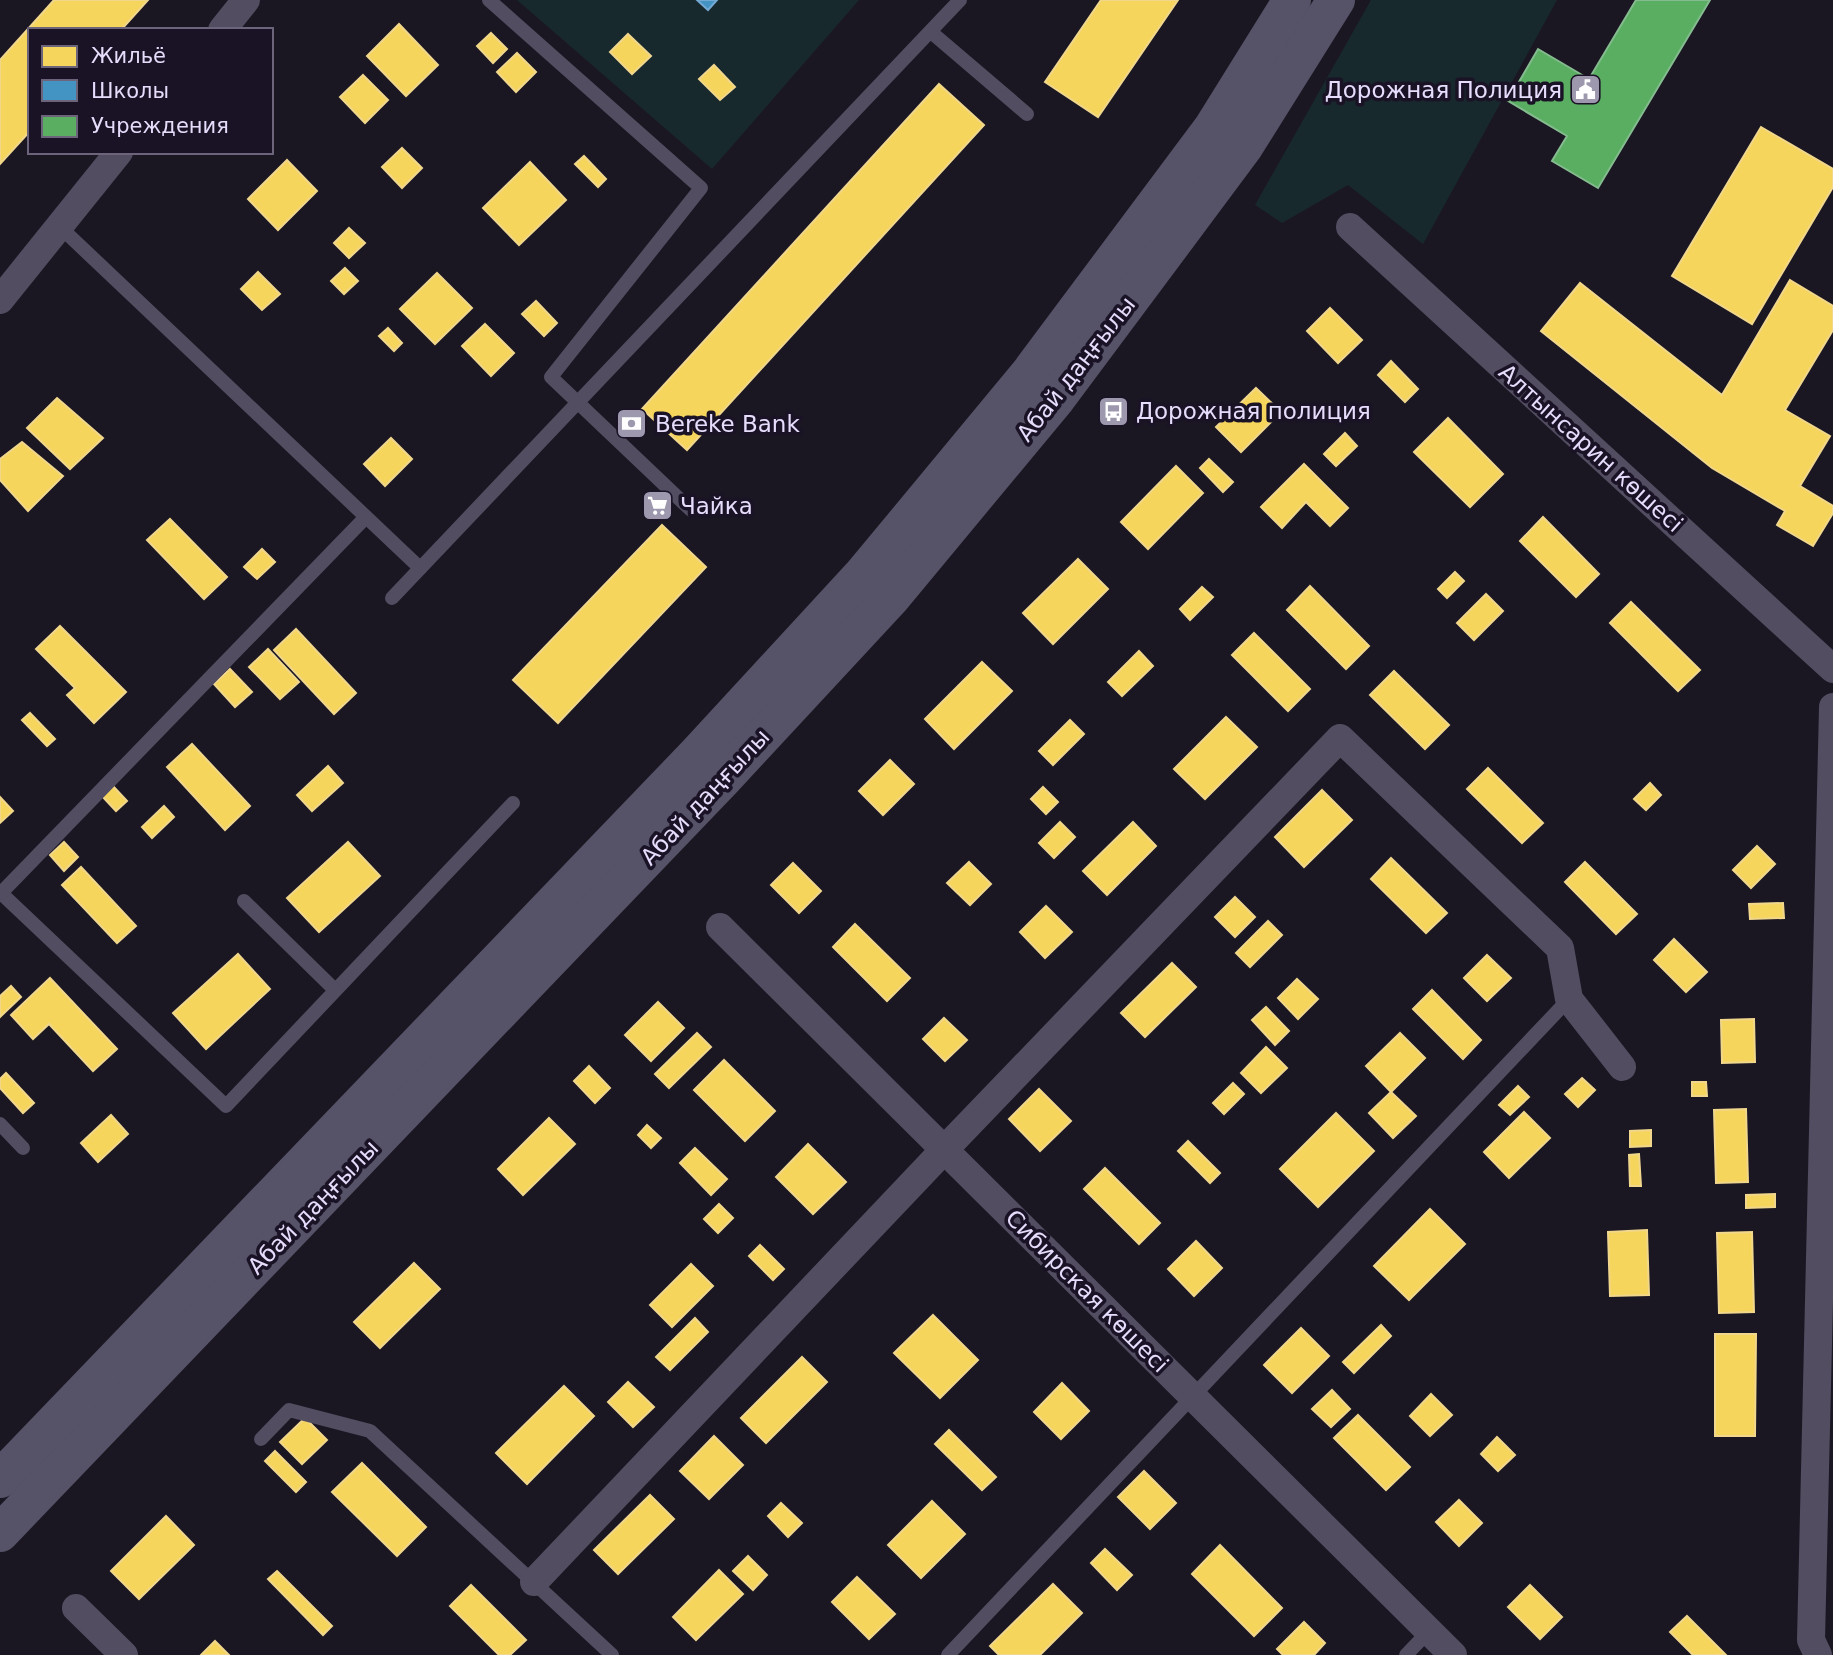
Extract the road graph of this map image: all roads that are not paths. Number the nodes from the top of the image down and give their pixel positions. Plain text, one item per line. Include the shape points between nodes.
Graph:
1 (246, 0) edge
2 (489, 0) edge
3 (960, 0) edge
4 (1292, 0) edge
5 (1336, 0) edge
6 (224, 28) edge
7 (931, 32) junction
8 (1027, 114) dead end
9 (117, 154) edge
10 (58, 225) junction
11 (1350, 226) dead end
12 (0, 300) edge
13 (578, 401) junction
14 (691, 510) dead end
15 (365, 518) junction
16 (420, 568) junction
17 (392, 598) dead end
18 (1833, 669) edge
19 (1833, 707) edge
20 (513, 803) dead end
21 (1, 892) edge
22 (244, 901) dead end
23 (720, 927) dead end
24 (335, 990) junction
25 (1569, 999) junction
26 (1829, 1016) edge
27 (1622, 1067) dead end
28 (0, 1124) edge
29 (23, 1148) dead end
30 (944, 1150) junction
31 (1193, 1396) junction
32 (261, 1439) dead end
33 (0, 1479) edge
34 (0, 1533) edge
35 (534, 1582) junction
36 (76, 1608) dead end
37 (1429, 1631) junction
38 (124, 1655) edge
39 (612, 1655) edge
40 (948, 1655) edge
41 (1406, 1655) edge
42 (1454, 1655) edge
43 (1818, 1655) edge

1 - 6 street
2 - 13 lane via 701,188 551,377
3 - 7 lane
4 - 33 main road, Абай даңғылы via 1213,127 1028,376 863,574 688,763
5 - 34 main road, Абай даңғылы via 1244,147 1065,387 891,598
7 - 8 lane
7 - 13 lane
9 - 10 street
10 - 12 street
10 - 15 lane
11 - 18 street, Алтынсарин көшесі
13 - 14 lane
13 - 16 lane
15 - 16 lane
15 - 21 lane
16 - 17 lane
19 - 26 street
20 - 24 lane
21 - 24 lane via 226,1106
22 - 24 lane
23 - 30 street, Сибирская көшесі
25 - 27 street
25 - 30 street via 1560,948 1340,738
25 - 31 lane
26 - 43 street via 1811,1640
28 - 29 lane
30 - 31 street, Сибирская көшесі
30 - 35 street
31 - 37 street, Сибирская көшесі
31 - 40 lane
32 - 35 lane via 289,1410 370,1432
35 - 39 lane
36 - 38 street
37 - 41 lane
37 - 42 street, Сибирская көшесі

